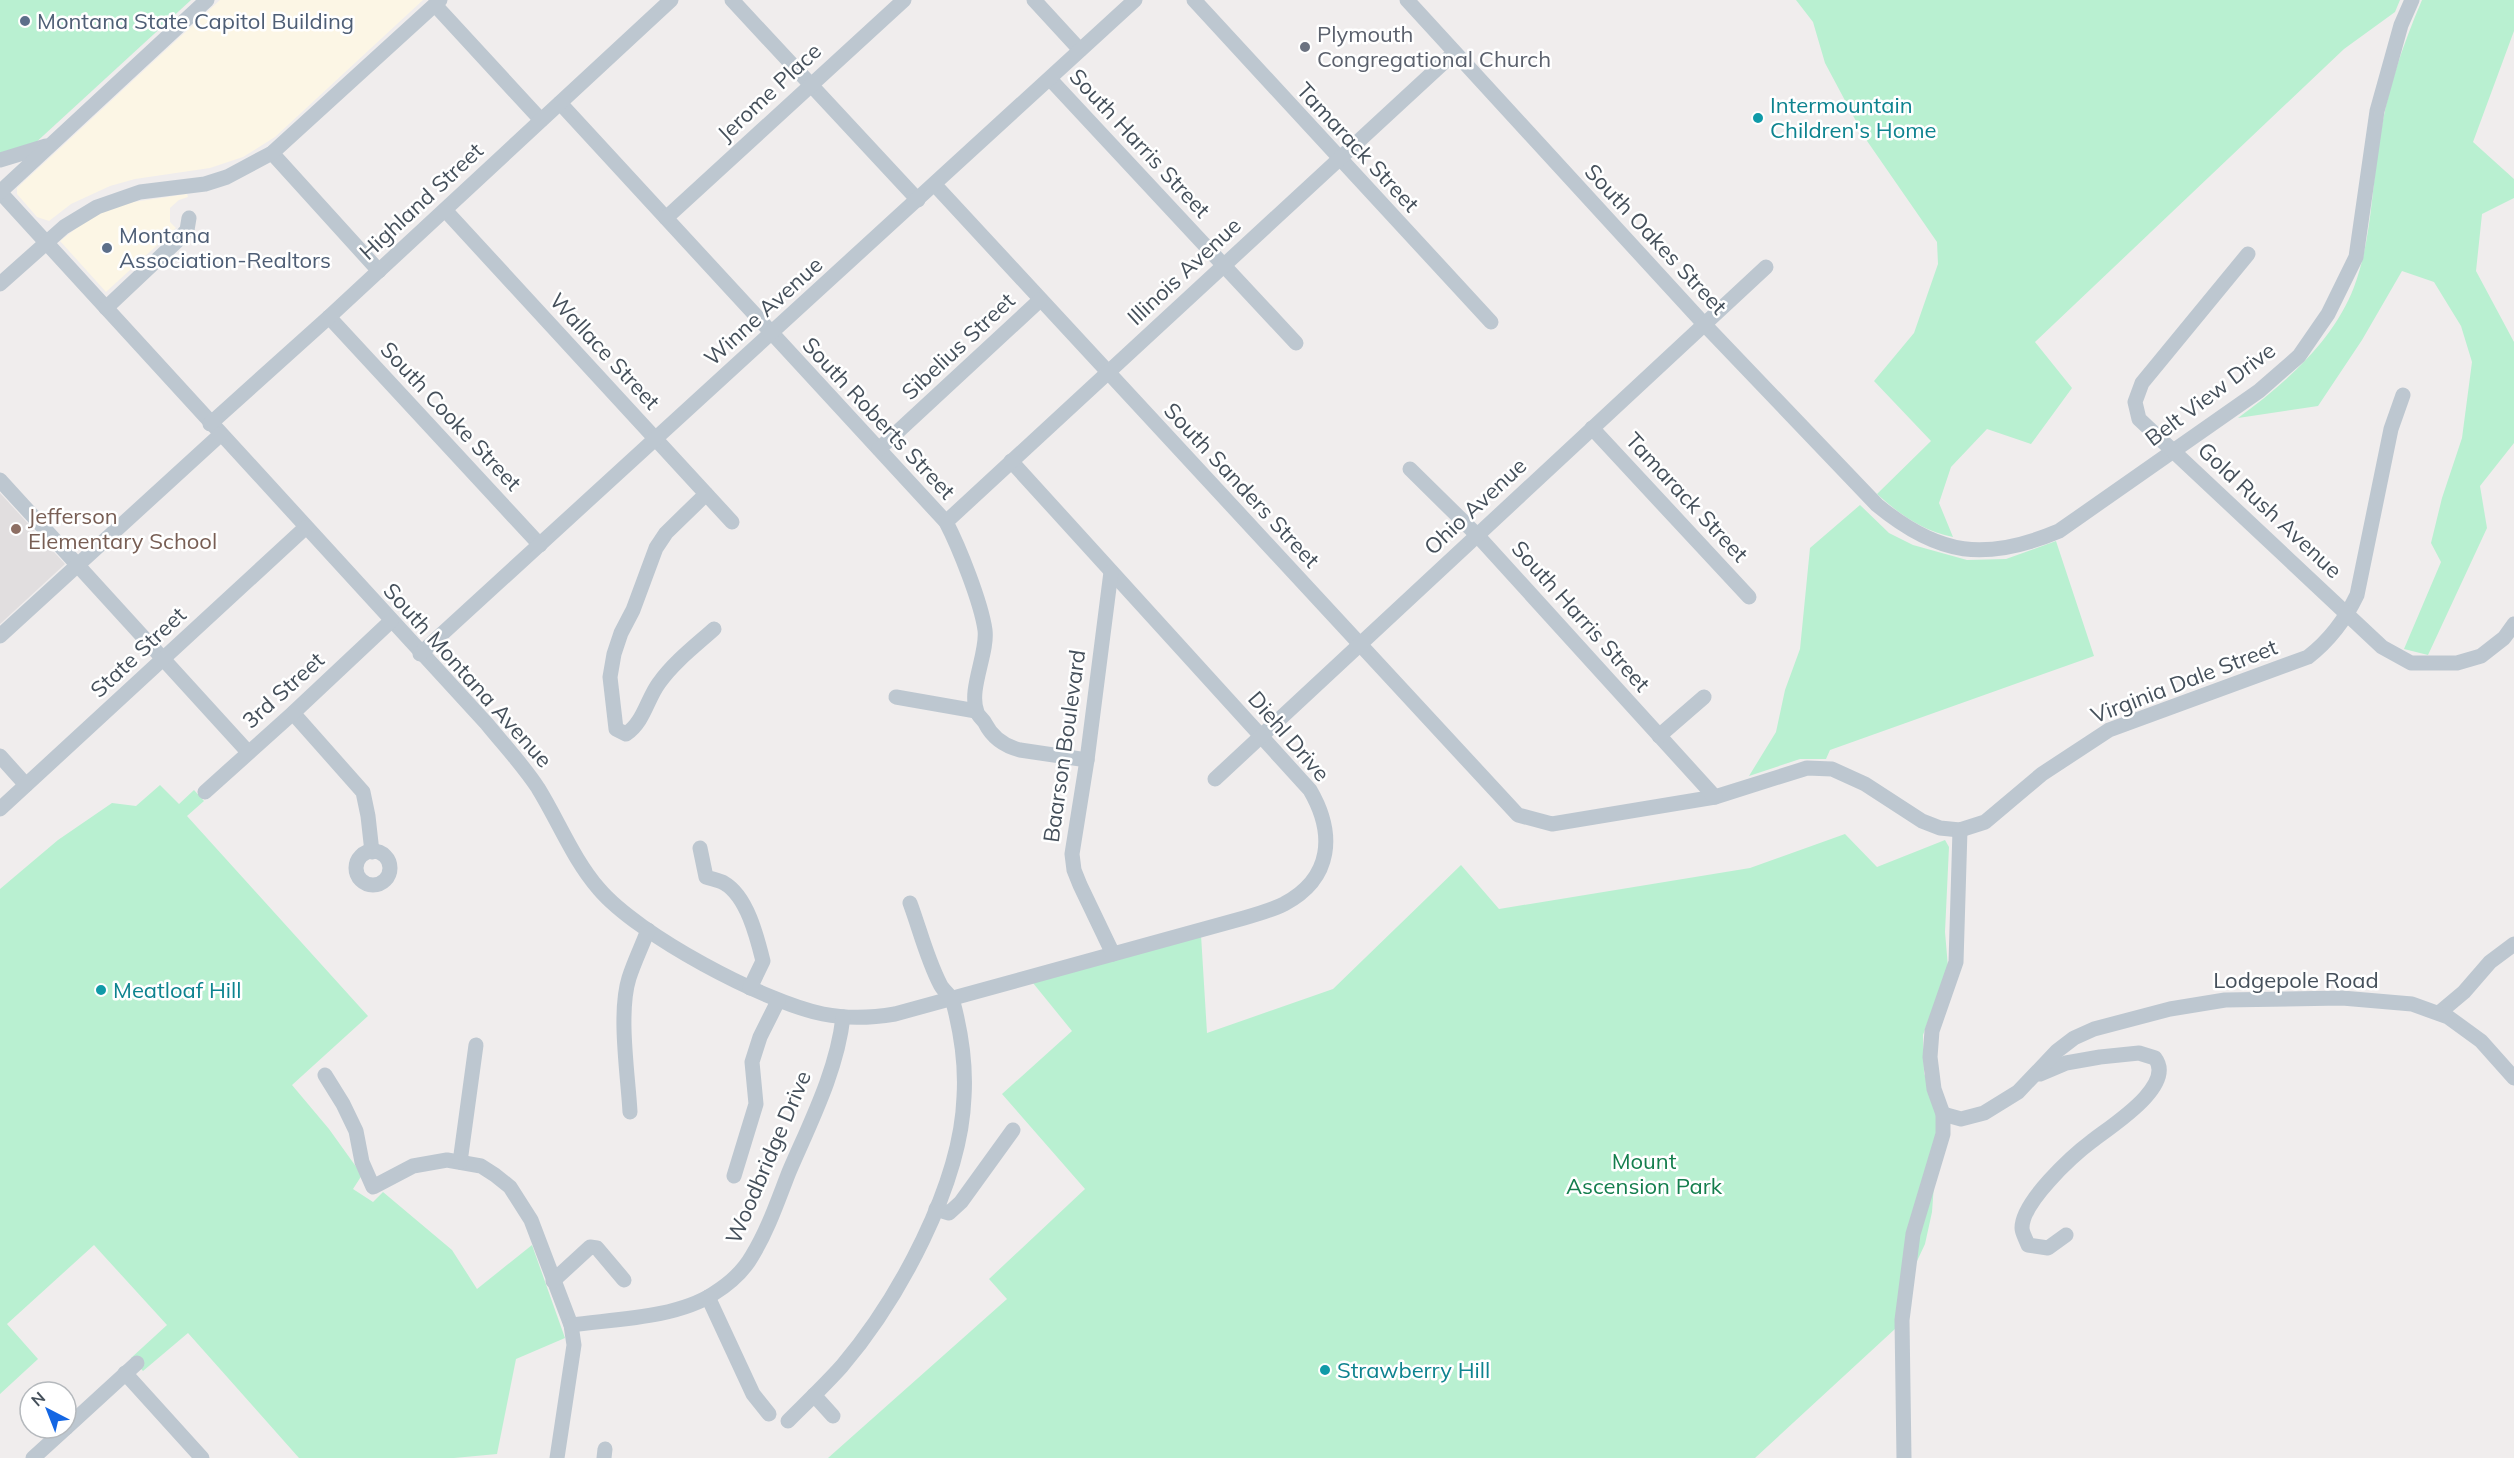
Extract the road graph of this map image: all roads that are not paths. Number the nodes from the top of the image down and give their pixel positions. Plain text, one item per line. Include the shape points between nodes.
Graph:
1 (207, 0) edge
2 (671, 0) edge
3 (732, 0) edge
4 (904, 0) edge
5 (1034, 0) edge
6 (1135, 0) edge
7 (1194, 0) edge
8 (1407, 0) edge
9 (2412, 0) edge
10 (437, 2) edge
11 (1080, 50) junction
12 (1454, 53) junction
13 (1050, 79) junction
14 (810, 85) junction
15 (560, 103) junction
16 (541, 120) junction
17 (51, 144) junction
18 (272, 153) junction
19 (1338, 159) junction
20 (0, 160) edge
21 (934, 185) junction
22 (0, 192) edge
23 (918, 200) junction
24 (445, 210) junction
25 (189, 218) dead end
26 (666, 218) junction
27 (45, 242) junction
28 (2247, 254) dead end
29 (1223, 266) junction
30 (1766, 267) dead end
31 (379, 271) junction
32 (0, 284) edge
33 (1040, 300) junction
34 (106, 308) junction
35 (329, 317) junction
36 (1491, 322) dead end
37 (1704, 324) junction
38 (770, 334) junction
39 (1296, 343) dead end
40 (1107, 373) junction
41 (2403, 395) dead end
42 (1592, 428) junction
43 (215, 429) junction
44 (655, 438) junction
45 (879, 449) junction
46 (2175, 452) junction
47 (1011, 461) junction
48 (1410, 469) dead end
49 (0, 480) edge
50 (706, 494) junction
51 (1877, 505) joint
52 (732, 522) dead end
53 (946, 522) junction
54 (305, 528) junction
55 (1477, 535) junction
56 (540, 545) junction
57 (77, 565) junction
58 (1111, 572) junction
59 (1749, 597) dead end
60 (2348, 615) junction
61 (391, 621) junction
62 (2514, 624) edge
63 (714, 630) dead end
64 (0, 636) edge
65 (1359, 645) junction
66 (420, 654) junction
67 (164, 660) junction
68 (1704, 696) dead end
69 (896, 697) dead end
70 (976, 711) junction
71 (293, 713) junction
72 (1261, 736) junction
73 (1659, 736) junction
74 (248, 752) junction
75 (0, 756) edge
76 (1087, 760) junction
77 (1215, 779) dead end
78 (26, 785) junction
79 (206, 792) dead end
80 (1715, 797) junction
81 (0, 809) edge
82 (1960, 830) junction
83 (700, 848) dead end
84 (372, 852) dead end
85 (910, 903) dead end
86 (648, 930) junction
87 (2514, 944) edge
88 (1113, 954) junction
89 (750, 988) junction
90 (952, 999) junction
91 (778, 1000) junction
92 (2439, 1013) junction
93 (843, 1017) junction
94 (476, 1046) dead end
95 (325, 1075) dead end
96 (2034, 1076) junction
97 (2514, 1078) edge
98 (630, 1113) dead end
99 (1943, 1114) junction
100 (1013, 1130) dead end
101 (460, 1162) junction
102 (734, 1176) dead end
103 (936, 1209) junction
104 (2066, 1235) dead end
105 (624, 1280) dead end
106 (553, 1281) junction
107 (708, 1297) junction
108 (571, 1325) junction
109 (814, 1395) junction
110 (768, 1414) dead end
111 (833, 1416) dead end
112 (78, 1417) edge
113 (788, 1421) dead end
114 (53, 1440) edge
115 (33, 1458) edge
116 (202, 1458) edge
117 (557, 1458) edge
118 (1904, 1458) edge

1 - 17 street
2 - 15 street
3 - 14 street
4 - 14 street, Jerome Place
5 - 11 street, South Harris Street
6 - 11 street, Winne Avenue
7 - 19 street, Tamarack Street
8 - 12 street, South Oakes Street
9 - 46 street, Belt View Drive via 2377,111 2356,257 2328,314 2299,356 2259,391
10 - 16 street
10 - 18 street
11 - 13 street, Winne Avenue
12 - 19 street, Illinois Avenue
12 - 37 street, South Oakes Street
13 - 21 street, Winne Avenue
13 - 29 street, South Harris Street
14 - 23 street
14 - 26 street, Jerome Place
15 - 16 street
15 - 26 street, South Roberts Street
16 - 24 street, Highland Street
17 - 20 street
17 - 22 street
18 - 27 street via 205,184 121,197 82,214
18 - 31 street
19 - 29 street, Illinois Avenue
19 - 36 street, Tamarack Street
21 - 23 street, Winne Avenue
21 - 33 street, South Sanders Street
22 - 27 street, South Montana Avenue
23 - 38 street, Winne Avenue
24 - 31 street, Highland Street
24 - 44 street, Wallace Street
25 - 34 street via 186,230 176,242
26 - 38 street, South Roberts Street
27 - 32 street
27 - 34 street, South Montana Avenue
28 - 46 street, Gold Rush Avenue via 2142,383 2135,402 2139,419
29 - 39 street, South Harris Street
29 - 40 street, Illinois Avenue
30 - 37 street, Ohio Avenue
31 - 35 street, Highland Street
33 - 40 street, South Sanders Street
33 - 45 street, Sibelius Street
34 - 43 street, South Montana Avenue
35 - 43 street, Highland Street
35 - 56 street, South Cooke Street
37 - 42 street, Ohio Avenue
37 - 51 street, South Oakes Street
38 - 44 street, Winne Avenue
38 - 45 street, South Roberts Street
40 - 47 street, Illinois Avenue
40 - 65 street, South Sanders Street
41 - 60 street, Virginia Dale Street via 2391,429 2357,595
42 - 55 street, Ohio Avenue
42 - 59 street, Tamarack Street
43 - 54 street, South Montana Avenue
43 - 57 street, Highland Street
44 - 50 street, Wallace Street
44 - 56 street, Winne Avenue
45 - 53 street, South Roberts Street
46 - 51 street, Belt View Drive via 2059,531 2027,544 1987,550 1952,548 1903,527
46 - 60 street, Gold Rush Avenue
47 - 53 street, Illinois Avenue
47 - 58 street, Diehl Drive
48 - 55 street, South Harris Street
49 - 57 street
50 - 52 street, Wallace Street
50 - 63 street via 656,548 621,633 610,677 616,729 626,734 633,729 658,683
53 - 70 street, South Roberts Street via 986,633
54 - 61 street, South Montana Avenue
54 - 67 street, State Street
55 - 65 street, Ohio Avenue
55 - 73 street, South Harris Street
56 - 66 street, Winne Avenue
57 - 64 street, Highland Street
57 - 67 street
58 - 72 street, Diehl Drive
58 - 76 street, Baarson Boulevard
60 - 62 street, Gold Rush Avenue via 2382,647 2411,663 2457,663 2481,656 2504,638
60 - 82 street, Virginia Dale Street via 2327,642 2308,657 2109,730 2042,774 1985,822
61 - 66 street, South Montana Avenue
61 - 71 street, 3rd Street
65 - 72 street, Ohio Avenue
65 - 80 street, South Sanders Street via 1518,815 1552,824
66 - 86 street, South Montana Avenue via 487,724 525,771 575,857 599,889 612,904
67 - 74 street
67 - 78 street, State Street
68 - 73 street
69 - 70 street
70 - 76 street via 994,736 1009,747
71 - 74 street, 3rd Street
71 - 84 street via 363,792
72 - 77 street, Ohio Avenue
72 - 88 street, Diehl Drive via 1310,790 1325,822 1326,850 1312,881 1294,898 1272,909
73 - 80 street, South Harris Street
74 - 79 street, 3rd Street
75 - 78 street
76 - 88 street, Baarson Boulevard via 1072,854 1074,870
78 - 81 street, State Street
80 - 82 street via 1807,768 1832,769 1865,784 1922,821
82 - 99 street via 1956,962 1932,1032 1930,1057 1934,1089
83 - 89 street via 706,877 725,883 752,921 763,961
85 - 90 street via 941,987
86 - 89 street, South Montana Avenue
86 - 98 street via 626,996
87 - 92 street via 2490,962
88 - 90 street, Diehl Drive
89 - 91 street, South Montana Avenue
90 - 93 street, South Montana Avenue via 887,1015
90 - 103 street via 963,1058 964,1098 958,1144
91 - 93 street, South Montana Avenue
91 - 102 street via 752,1062 756,1104
92 - 96 street, Lodgepole Road via 2412,1004 2342,998 2221,1000 2094,1029 2057,1051
92 - 97 street, Lodgepole Road via 2481,1041
93 - 107 street, Woodbridge Drive via 840,1045 762,1237 737,1276
94 - 101 street
95 - 101 street via 356,1131 362,1162 373,1187 413,1167 447,1160
96 - 99 street, Lodgepole Road via 2018,1092 1984,1113 1961,1119
96 - 104 street via 2066,1063 2139,1053 2155,1058 2161,1068 2159,1078 2144,1099 2062,1168 2023,1216 2021,1230 2028,1245 2048,1248
99 - 118 street via 1943,1134 1910,1252 1904,1295
100 - 103 street via 961,1202 949,1213
101 - 106 street via 481,1166 510,1187 531,1220
103 - 109 street via 869,1330
105 - 106 street via 597,1248 590,1247
106 - 108 street
107 - 108 street, Woodbridge Drive via 684,1307
107 - 110 street via 753,1394
108 - 117 street via 574,1345
109 - 111 street
109 - 113 street
112 - 116 street via 131,1368
114 - 115 street

